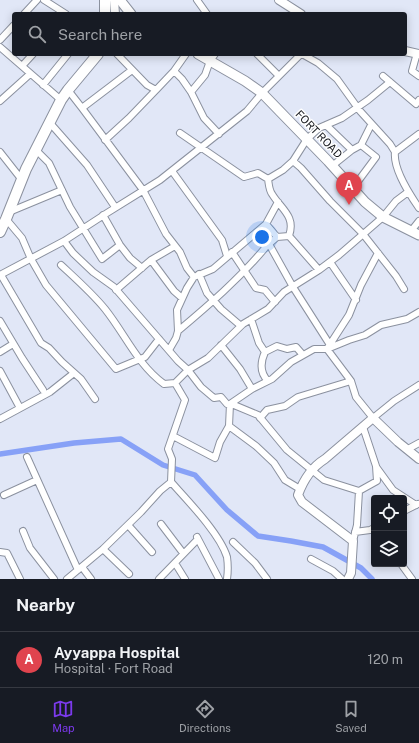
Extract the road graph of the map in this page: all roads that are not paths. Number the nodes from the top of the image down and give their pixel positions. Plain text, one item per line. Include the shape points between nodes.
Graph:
1 (37, 0) edge
2 (44, 0) edge
3 (100, 0) edge
4 (105, 0) edge
5 (109, 0) edge
6 (114, 0) edge
7 (120, 0) edge
8 (197, 0) edge
9 (279, 0) edge
10 (26, 12) edge
11 (63, 12) edge
12 (101, 12) edge
13 (105, 12) edge
14 (109, 12) edge
15 (115, 12) edge
16 (129, 12) edge
17 (206, 12) edge
18 (297, 12) edge
19 (12, 27) edge
20 (0, 40) edge
21 (0, 47) edge
22 (407, 51) edge
23 (418, 54) edge
24 (31, 56) edge
25 (66, 56) edge
26 (95, 56) edge
27 (120, 56) edge
28 (185, 56) edge
29 (259, 56) edge
30 (300, 56) edge
31 (306, 56) edge
32 (212, 57) edge
33 (22, 66) junction
34 (132, 70) junction
35 (174, 71) junction
36 (30, 74) junction
37 (279, 76) junction
38 (383, 76) dead end
39 (419, 76) edge
40 (390, 82) junction
41 (43, 85) junction
42 (68, 90) junction
43 (156, 90) junction
44 (191, 92) junction
45 (262, 93) junction
46 (61, 100) junction
47 (419, 100) edge
48 (0, 101) edge
49 (358, 107) junction
50 (82, 108) junction
51 (50, 123) junction
52 (326, 125) junction
53 (372, 125) junction
54 (180, 133) dead end
55 (219, 134) junction
56 (419, 134) edge
57 (307, 139) junction
58 (105, 140) junction
59 (361, 145) junction
60 (202, 147) junction
61 (36, 150) junction
62 (352, 150) junction
63 (0, 152) edge
64 (395, 152) junction
65 (293, 161) junction
66 (332, 166) junction
67 (172, 171) junction
68 (268, 179) junction
69 (22, 180) junction
70 (353, 188) junction
71 (62, 190) junction
72 (143, 190) junction
73 (408, 192) junction
74 (278, 202) junction
75 (115, 207) junction
76 (419, 208) edge
77 (103, 215) junction
78 (8, 216) junction
79 (384, 217) junction
80 (419, 221) edge
81 (266, 224) junction
82 (83, 229) junction
83 (0, 232) edge
84 (415, 233) edge
85 (363, 234) junction
86 (289, 236) junction
87 (277, 237) junction
88 (64, 241) junction
89 (120, 246) junction
90 (175, 246) junction
91 (265, 248) dead end
92 (378, 253) junction
93 (230, 254) junction
94 (31, 258) junction
95 (151, 260) junction
96 (330, 262) junction
97 (61, 265) dead end
98 (142, 268) junction
99 (319, 270) junction
100 (246, 271) junction
101 (0, 275) edge
102 (197, 276) junction
103 (293, 287) junction
104 (404, 289) dead end
105 (116, 290) junction
106 (182, 298) junction
107 (356, 300) junction
108 (214, 301) junction
109 (275, 302) junction
110 (419, 312) edge
111 (251, 319) junction
112 (0, 321) edge
113 (241, 326) junction
114 (178, 330) junction
115 (159, 339) junction
116 (13, 344) junction
117 (221, 345) junction
118 (329, 347) junction
119 (169, 350) junction
120 (0, 352) edge
121 (265, 352) junction
122 (304, 355) junction
123 (140, 360) junction
124 (188, 370) junction
125 (0, 371) edge
126 (74, 373) junction
127 (268, 381) junction
128 (351, 381) junction
129 (175, 383) junction
130 (3, 385) edge
131 (419, 385) edge
132 (252, 389) junction
133 (43, 390) dead end
134 (95, 399) dead end
135 (230, 404) junction
136 (20, 408) junction
137 (260, 418) junction
138 (373, 418) junction
139 (0, 419) edge
140 (229, 426) junction
141 (363, 427) junction
142 (173, 436) junction
143 (419, 443) edge
144 (408, 449) junction
145 (27, 457) dead end
146 (419, 459) edge
147 (376, 466) junction
148 (312, 471) junction
149 (38, 480) junction
150 (171, 482) junction
151 (300, 489) junction
152 (359, 491) junction
153 (4, 495) dead end
154 (417, 504) edge
155 (407, 509) edge
156 (161, 524) dead end
157 (128, 525) junction
158 (371, 530) edge
159 (23, 531) dead end
160 (355, 532) junction
161 (353, 541) junction
162 (233, 542) dead end
163 (103, 549) junction
164 (0, 552) edge
165 (152, 552) dead end
166 (183, 553) junction
167 (311, 559) dead end
168 (175, 563) junction
169 (403, 567) edge
170 (80, 568) junction
171 (129, 574) dead end
172 (350, 576) edge
173 (20, 579) edge
174 (54, 579) edge
175 (67, 579) edge
176 (91, 579) edge
177 (159, 579) edge
178 (185, 579) edge
179 (219, 579) edge
180 (227, 579) edge
181 (267, 579) edge
182 (342, 579) edge
183 (412, 579) edge

1 - 10 street
2 - 11 street
3 - 12 street
4 - 13 main road
5 - 14 main road
6 - 15 street
7 - 16 main road
8 - 17 street
9 - 18 street
19 - 20 street
21 - 33 street
22 - 23 street
23 - 39 street via 412,72
24 - 33 street
25 - 41 street
26 - 42 main road
27 - 34 street
28 - 35 street
29 - 37 street
30 - 37 street
31 - 49 street via 337,79
32 - 44 street via 204,75
32 - 45 main road, FORT ROAD
33 - 36 street
34 - 43 street
34 - 50 street
35 - 43 street
35 - 44 street
36 - 41 street
36 - 48 street
37 - 45 street
38 - 40 street
40 - 47 street via 416,104
40 - 49 street
41 - 46 street
42 - 46 main road
42 - 50 street
43 - 58 street
44 - 55 street via 204,118
45 - 55 street via 247,112
45 - 57 main road, FORT ROAD
46 - 51 main road
49 - 52 street
49 - 53 street
50 - 58 street
51 - 61 main road
51 - 75 street via 87,164
52 - 57 street
52 - 62 street
53 - 59 street
53 - 64 street
54 - 60 street
55 - 60 street
56 - 64 street
57 - 65 street
57 - 66 main road, FORT ROAD
58 - 72 street
59 - 62 street
59 - 70 street via 376,157
60 - 67 street
60 - 68 street via 244,177 258,173
61 - 69 main road
61 - 71 street via 49,163
62 - 66 street
63 - 69 street
64 - 73 street via 394,160
65 - 68 street
65 - 85 street
66 - 70 main road, FORT ROAD
67 - 72 street
67 - 93 street
68 - 74 street via 269,189
69 - 78 main road
70 - 79 main road, FORT ROAD via 365,202
71 - 78 street
71 - 82 street
72 - 75 street
72 - 90 street
73 - 76 street
73 - 79 street via 396,201
74 - 81 street
74 - 86 street via 287,213 291,229
75 - 77 street
77 - 82 street
77 - 89 street
78 - 83 main road
78 - 94 street
79 - 84 main road, FORT ROAD
79 - 85 street
80 - 84 street
81 - 87 street
81 - 93 street
82 - 88 street
82 - 89 street via 102,259
85 - 92 street
85 - 96 street
86 - 87 street
86 - 99 street
87 - 103 street via 269,244
88 - 94 street
88 - 105 street via 93,272
89 - 98 street
90 - 95 street
90 - 102 street via 187,268
91 - 100 street
92 - 104 street
92 - 107 street via 360,284
93 - 100 street
93 - 102 street via 213,269
94 - 101 street
94 - 123 street via 46,285 116,369
95 - 98 street
95 - 106 street
96 - 99 street
96 - 107 street
97 - 123 street via 105,309
98 - 105 street
99 - 103 street
100 - 108 street
100 - 109 street via 256,288 265,290
101 - 126 street via 41,343
102 - 106 street
102 - 108 street
103 - 109 street
103 - 118 street
105 - 115 street
106 - 114 street via 177,310
107 - 118 street
108 - 113 street
108 - 114 street
109 - 111 street
110 - 118 street via 407,319 381,325 365,335
111 - 113 street
111 - 121 street via 259,343
112 - 116 street
113 - 117 street
114 - 119 street
115 - 119 street
115 - 123 street
116 - 120 street
116 - 133 street
117 - 124 street via 208,358
117 - 132 street
118 - 122 street via 314,349
118 - 128 street
119 - 124 street
121 - 122 street via 277,346 287,349 296,347
121 - 127 street via 263,376
122 - 127 street
123 - 129 street via 164,384
124 - 129 street
124 - 135 street via 201,387 214,398 221,397
125 - 130 street
126 - 134 street
126 - 136 street via 50,392
127 - 132 street
128 - 137 street via 298,397 285,406 267,410
128 - 138 street via 356,397
129 - 142 street via 185,400
130 - 136 street
131 - 138 street
132 - 135 street
135 - 137 street
135 - 140 street
136 - 139 street
137 - 148 street via 287,450
138 - 141 street
138 - 144 street
140 - 142 street via 215,458
140 - 151 street via 274,463 285,480
141 - 147 street
141 - 148 street
142 - 150 street via 168,449 172,459
143 - 144 street
144 - 146 street
145 - 149 street
147 - 152 street via 378,481
147 - 154 street via 393,490
148 - 151 street
148 - 152 street via 324,480
149 - 153 street
149 - 170 street
150 - 157 street
150 - 180 street via 222,544 227,558
151 - 161 street via 298,496 302,502
152 - 160 street
154 - 155 street
156 - 166 street
157 - 163 street
157 - 165 street
158 - 160 street
159 - 174 street via 30,548
160 - 161 street
161 - 172 street
162 - 181 street
163 - 170 street
163 - 171 street
164 - 173 street via 7,553
166 - 168 street
166 - 179 street via 197,538
167 - 182 street
168 - 177 street
168 - 178 street
169 - 183 street
170 - 175 street
170 - 176 street

